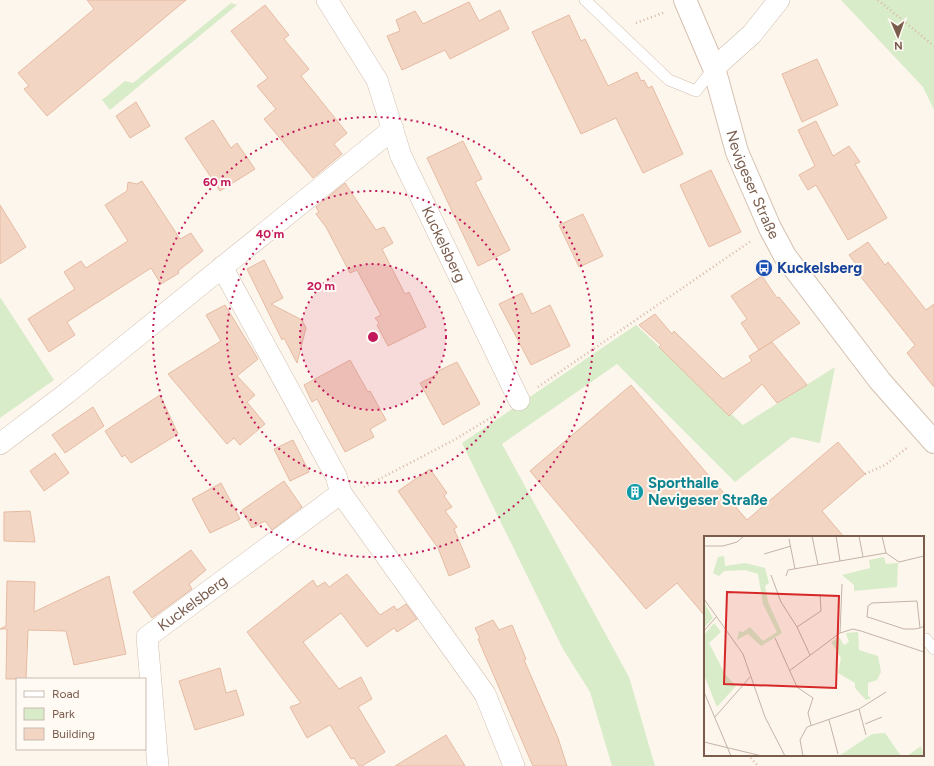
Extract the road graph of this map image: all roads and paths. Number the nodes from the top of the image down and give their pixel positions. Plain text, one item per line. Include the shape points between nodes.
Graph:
1 (327, 0) edge
2 (585, 0) edge
3 (779, 0) edge
4 (878, 0) edge
5 (685, 2) edge
6 (616, 31) junction
7 (934, 46) edge
8 (714, 68) junction
9 (393, 129) junction
10 (770, 228) junction
11 (222, 267) junction
12 (519, 400) junction
13 (931, 437) edge
14 (0, 444) edge
15 (865, 474) dead end
16 (343, 495) junction
17 (926, 639) dead end
18 (934, 649) edge
19 (749, 756) edge
20 (158, 766) edge
21 (514, 766) edge
22 (758, 766) edge

1 - 9 street, Kuckelsberg via 377,80
2 - 6 lane
3 - 8 street via 752,34
4 - 7 path
5 - 6 path
5 - 8 main road, Nevigeser Straße
6 - 8 lane via 669,80 696,91
8 - 10 main road, Nevigeser Straße via 737,152
9 - 11 street
9 - 12 street, Kuckelsberg via 401,156
10 - 12 path
10 - 13 main road, Nevigeser Straße via 785,256 880,381
11 - 14 street
11 - 16 street via 336,476
12 - 16 path via 454,440
13 - 15 path
16 - 20 street, Kuckelsberg via 147,637
16 - 21 street via 485,694
17 - 18 lane
19 - 22 path

